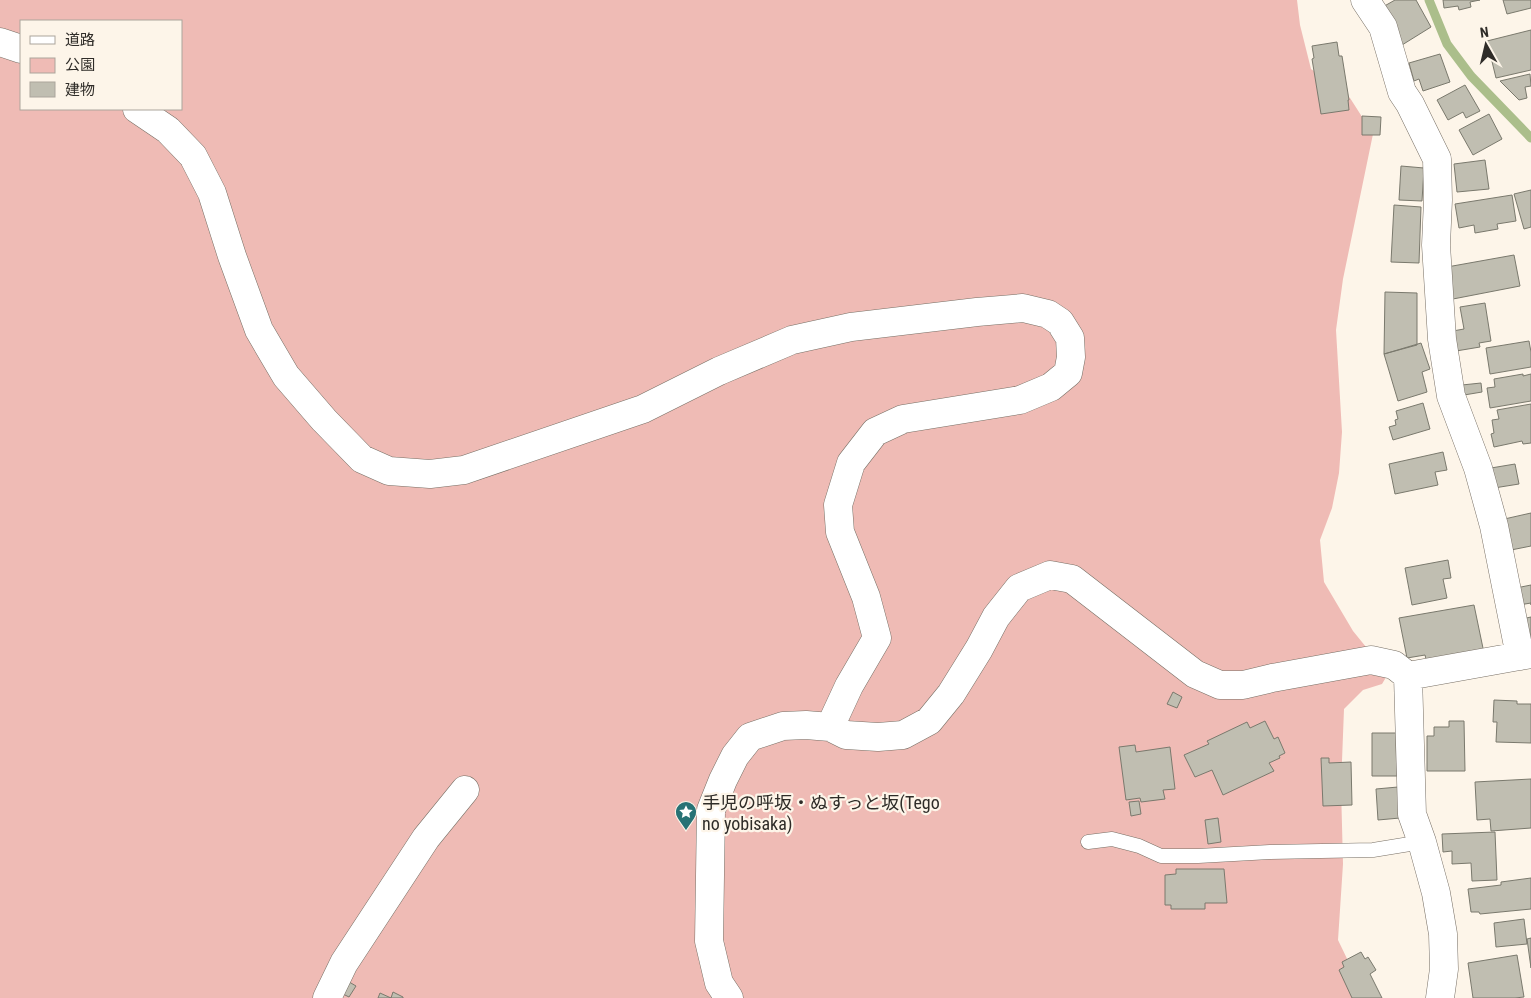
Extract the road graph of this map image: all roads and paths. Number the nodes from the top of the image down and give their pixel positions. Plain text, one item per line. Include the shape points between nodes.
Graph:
1 (1365, 0) edge
2 (0, 42) edge
3 (20, 49) edge
4 (138, 110) edge
5 (1526, 655) edge
6 (1408, 676) junction
7 (830, 727) junction
8 (465, 790) dead end
9 (1088, 842) dead end
10 (1422, 842) junction
11 (327, 998) edge
12 (730, 998) edge
13 (1440, 998) edge

1 - 5 street via 1383,28 1402,92 1437,159 1436,246 1442,340 1451,396 1481,478
2 - 3 street
4 - 7 street via 168,130 193,156 212,192 259,330 286,376 362,459 389,471 430,474 464,470 643,409 719,371 792,340 851,327 1023,308 1048,314 1060,322 1070,338 1068,373 1051,387 1020,400 903,419 874,432 851,463 838,505 840,532 866,597 877,638
5 - 6 street
6 - 7 street via 1394,664 1371,660 1243,685 1220,685 1195,674 1072,579 1050,575 1019,588 996,617 950,694 929,720 904,736 878,738 846,735
6 - 10 street via 1412,814
7 - 12 street via 783,726 750,737 735,756 711,810 709,941 719,983
8 - 11 street via 426,838 344,963
9 - 10 lane via 1112,839 1162,856 1373,850
10 - 13 street via 1444,934

